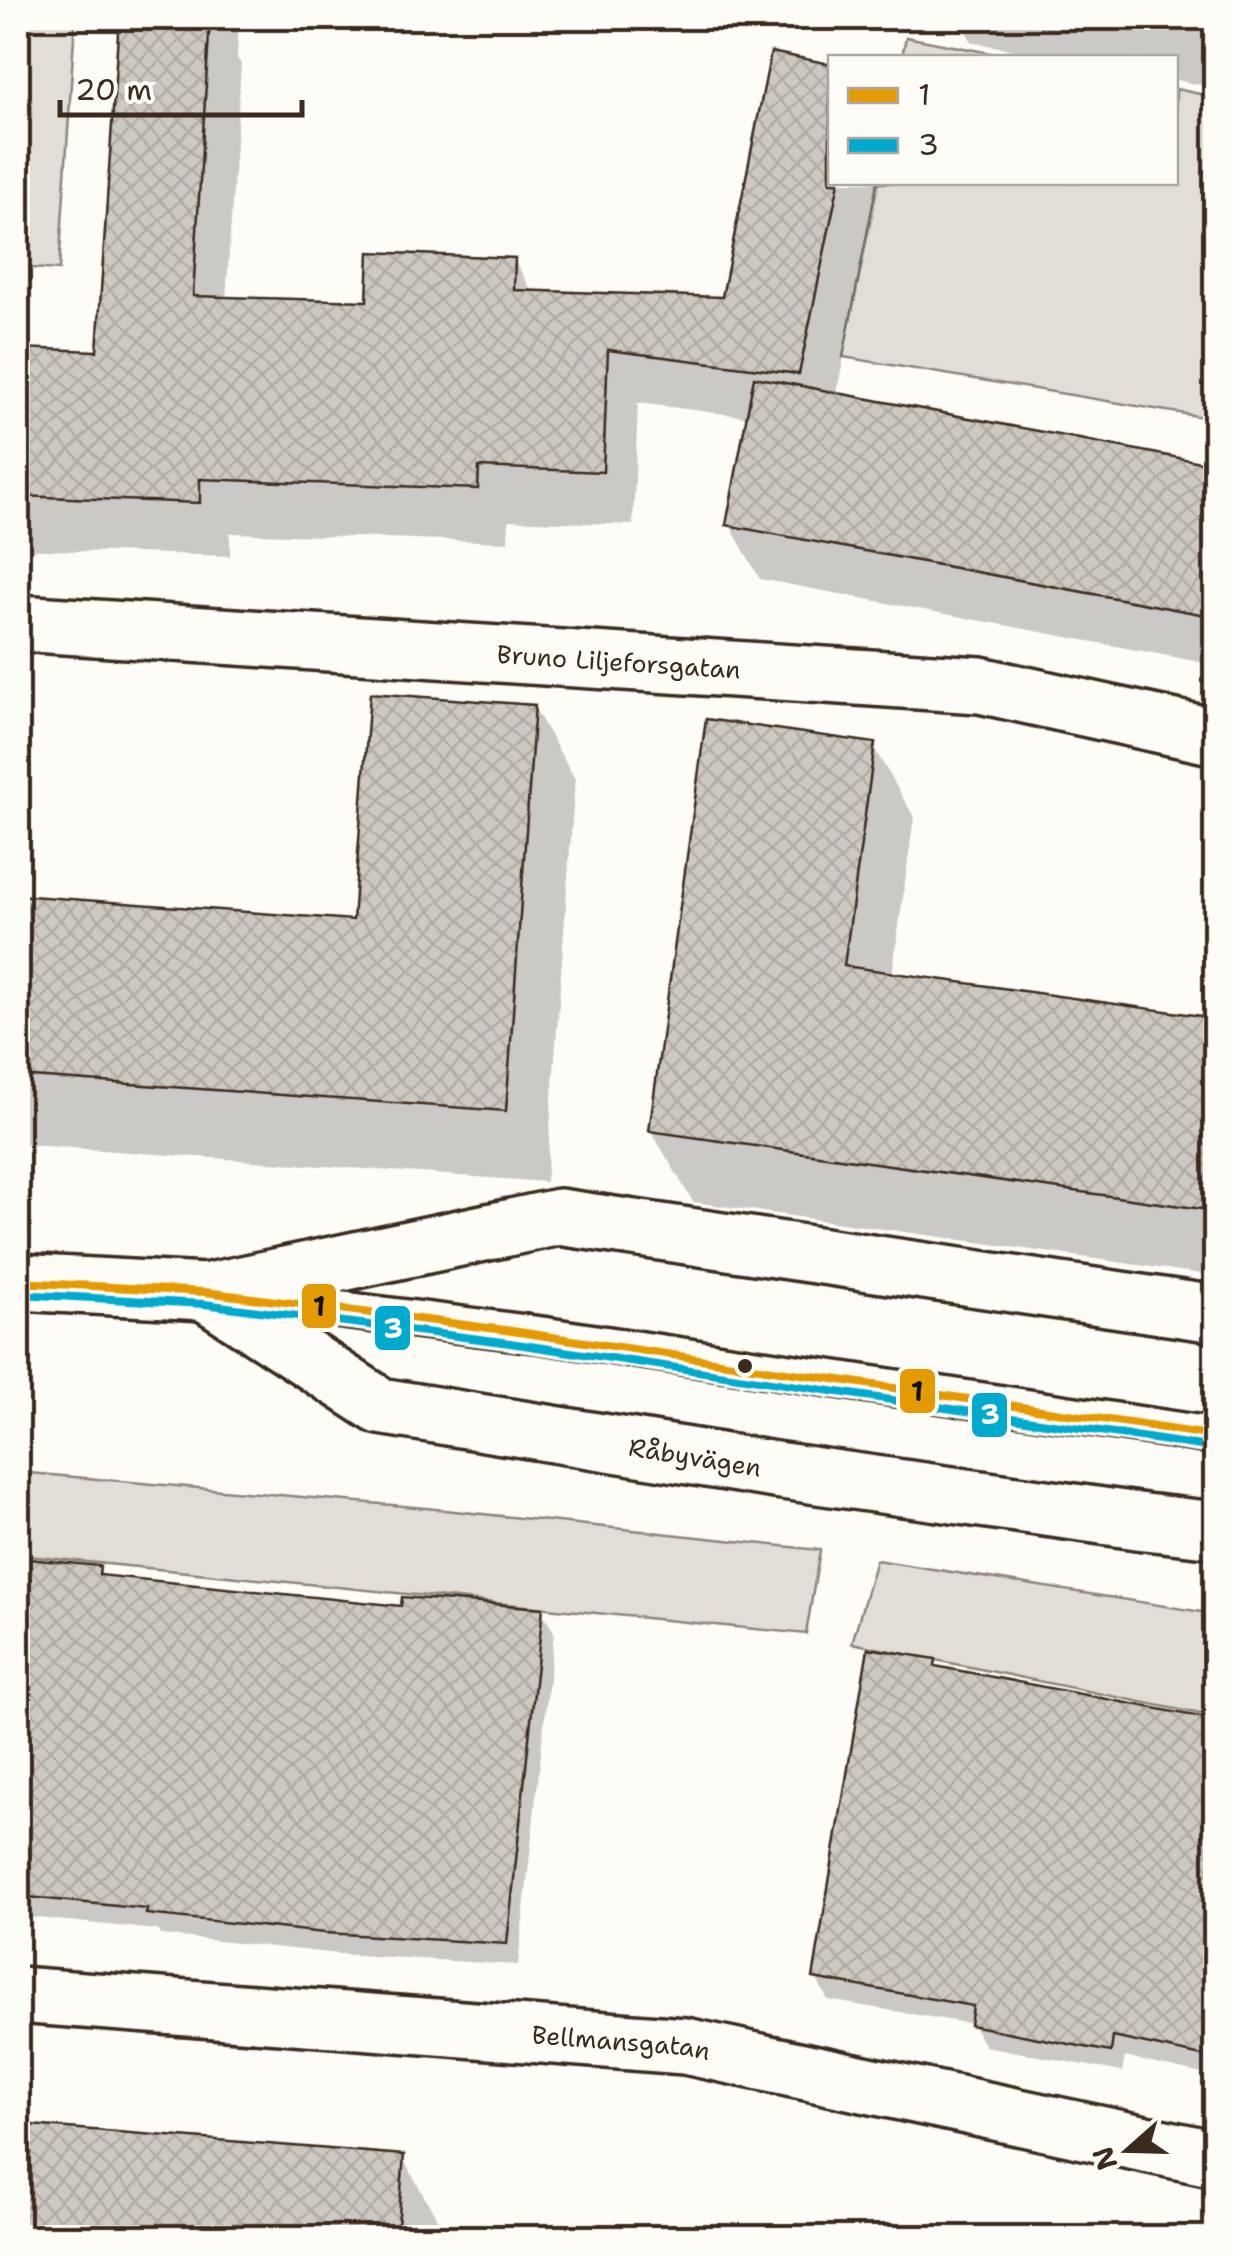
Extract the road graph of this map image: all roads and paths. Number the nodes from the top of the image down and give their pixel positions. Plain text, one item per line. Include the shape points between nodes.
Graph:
1 (18, 623) edge
2 (1216, 737) edge
3 (18, 1282) edge
4 (205, 1292) junction
5 (1216, 1314) edge
6 (1216, 1436) edge
7 (1216, 1530) edge
8 (18, 1995) edge
9 (1216, 2159) edge

1 - 2 street, Bruno Liljeforsgatan via 980,686
3 - 4 street
4 - 5 street via 559,1217
4 - 6 lane
4 - 7 street, Råbyvägen via 380,1406 775,1470
8 - 9 street, Bellmansgatan via 685,2046

